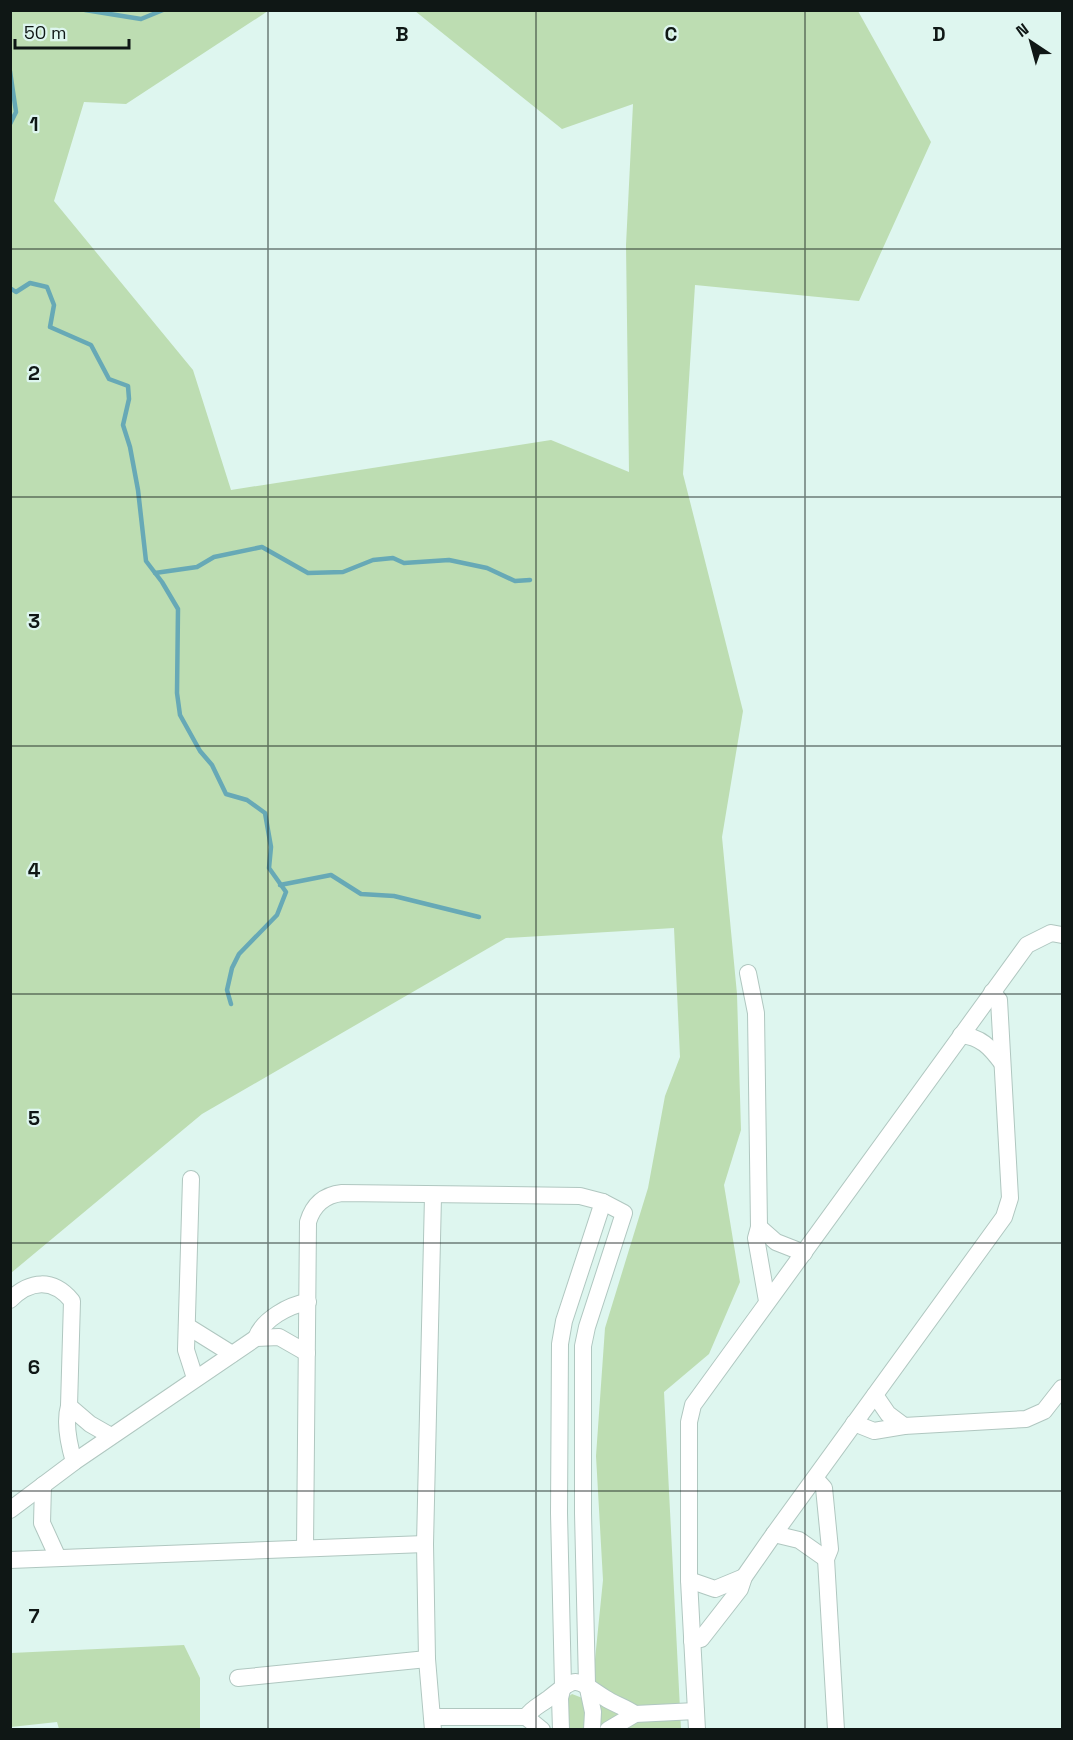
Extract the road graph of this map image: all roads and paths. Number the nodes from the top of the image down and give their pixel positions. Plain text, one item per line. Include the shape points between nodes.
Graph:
1 (1062, 935) edge
2 (748, 973) dead end
3 (992, 992) junction
4 (961, 1035) junction
5 (1002, 1063) junction
6 (190, 1179) dead end
7 (433, 1196) junction
8 (603, 1202) junction
9 (759, 1227) junction
10 (804, 1253) junction
11 (10, 1300) edge
12 (767, 1301) junction
13 (308, 1302) junction
14 (187, 1326) junction
15 (256, 1338) junction
16 (307, 1353) junction
17 (232, 1354) junction
18 (195, 1378) junction
19 (1062, 1388) edge
20 (875, 1395) junction
21 (69, 1406) junction
22 (854, 1423) junction
23 (904, 1426) junction
24 (111, 1436) junction
25 (74, 1462) junction
26 (815, 1478) junction
27 (43, 1485) junction
28 (10, 1510) edge
29 (774, 1534) junction
30 (425, 1544) junction
31 (305, 1548) junction
32 (58, 1558) junction
33 (826, 1559) junction
34 (10, 1560) edge
35 (744, 1577) junction
36 (689, 1580) junction
37 (692, 1641) junction
38 (427, 1659) junction
39 (238, 1678) dead end
40 (587, 1684) junction
41 (563, 1686) junction
42 (696, 1711) junction
43 (635, 1714) junction
44 (526, 1717) junction
45 (432, 1724) edge
46 (542, 1730) edge
47 (561, 1730) edge
48 (592, 1730) edge
49 (608, 1730) edge
50 (697, 1730) edge
51 (836, 1730) edge

1 - 3 street via 1051,933 1027,945
2 - 9 street via 756,1014
3 - 4 street
3 - 5 street via 999,1000
4 - 5 street via 975,1036
4 - 10 street
5 - 20 street via 1010,1198 1004,1217
6 - 14 street
7 - 8 street via 580,1196
7 - 13 street via 342,1193 322,1199 308,1222
7 - 30 street
8 - 40 street via 624,1213 583,1346
8 - 41 street via 560,1344
9 - 10 street via 776,1242
9 - 12 street via 756,1238
10 - 12 street
11 - 21 street via 32,1284 45,1284 64,1292 72,1301
12 - 36 street via 693,1405 689,1422
13 - 15 street via 293,1304 260,1329
13 - 16 street
14 - 17 street
14 - 18 street via 186,1350
15 - 16 street via 279,1337
15 - 17 street
16 - 31 street
17 - 18 street
18 - 24 street
19 - 23 street via 1044,1411 1026,1419
20 - 22 street
20 - 23 street via 888,1414
21 - 24 street
21 - 25 street via 66,1415
22 - 23 street via 874,1431
22 - 26 street
24 - 25 street
25 - 27 street
26 - 29 street
26 - 33 street via 825,1488 830,1549
27 - 28 street
27 - 32 street via 42,1523
29 - 33 street via 799,1540
29 - 35 street
30 - 31 street
30 - 38 street
31 - 32 street
32 - 34 street
33 - 51 street
35 - 36 street via 715,1589
35 - 37 street via 740,1589 701,1639
36 - 37 street
37 - 42 street
38 - 39 street
38 - 45 street
40 - 41 street
40 - 43 street
40 - 48 street
41 - 44 street
41 - 47 street
42 - 43 street
42 - 50 street
43 - 49 street
44 - 45 street
44 - 46 street

